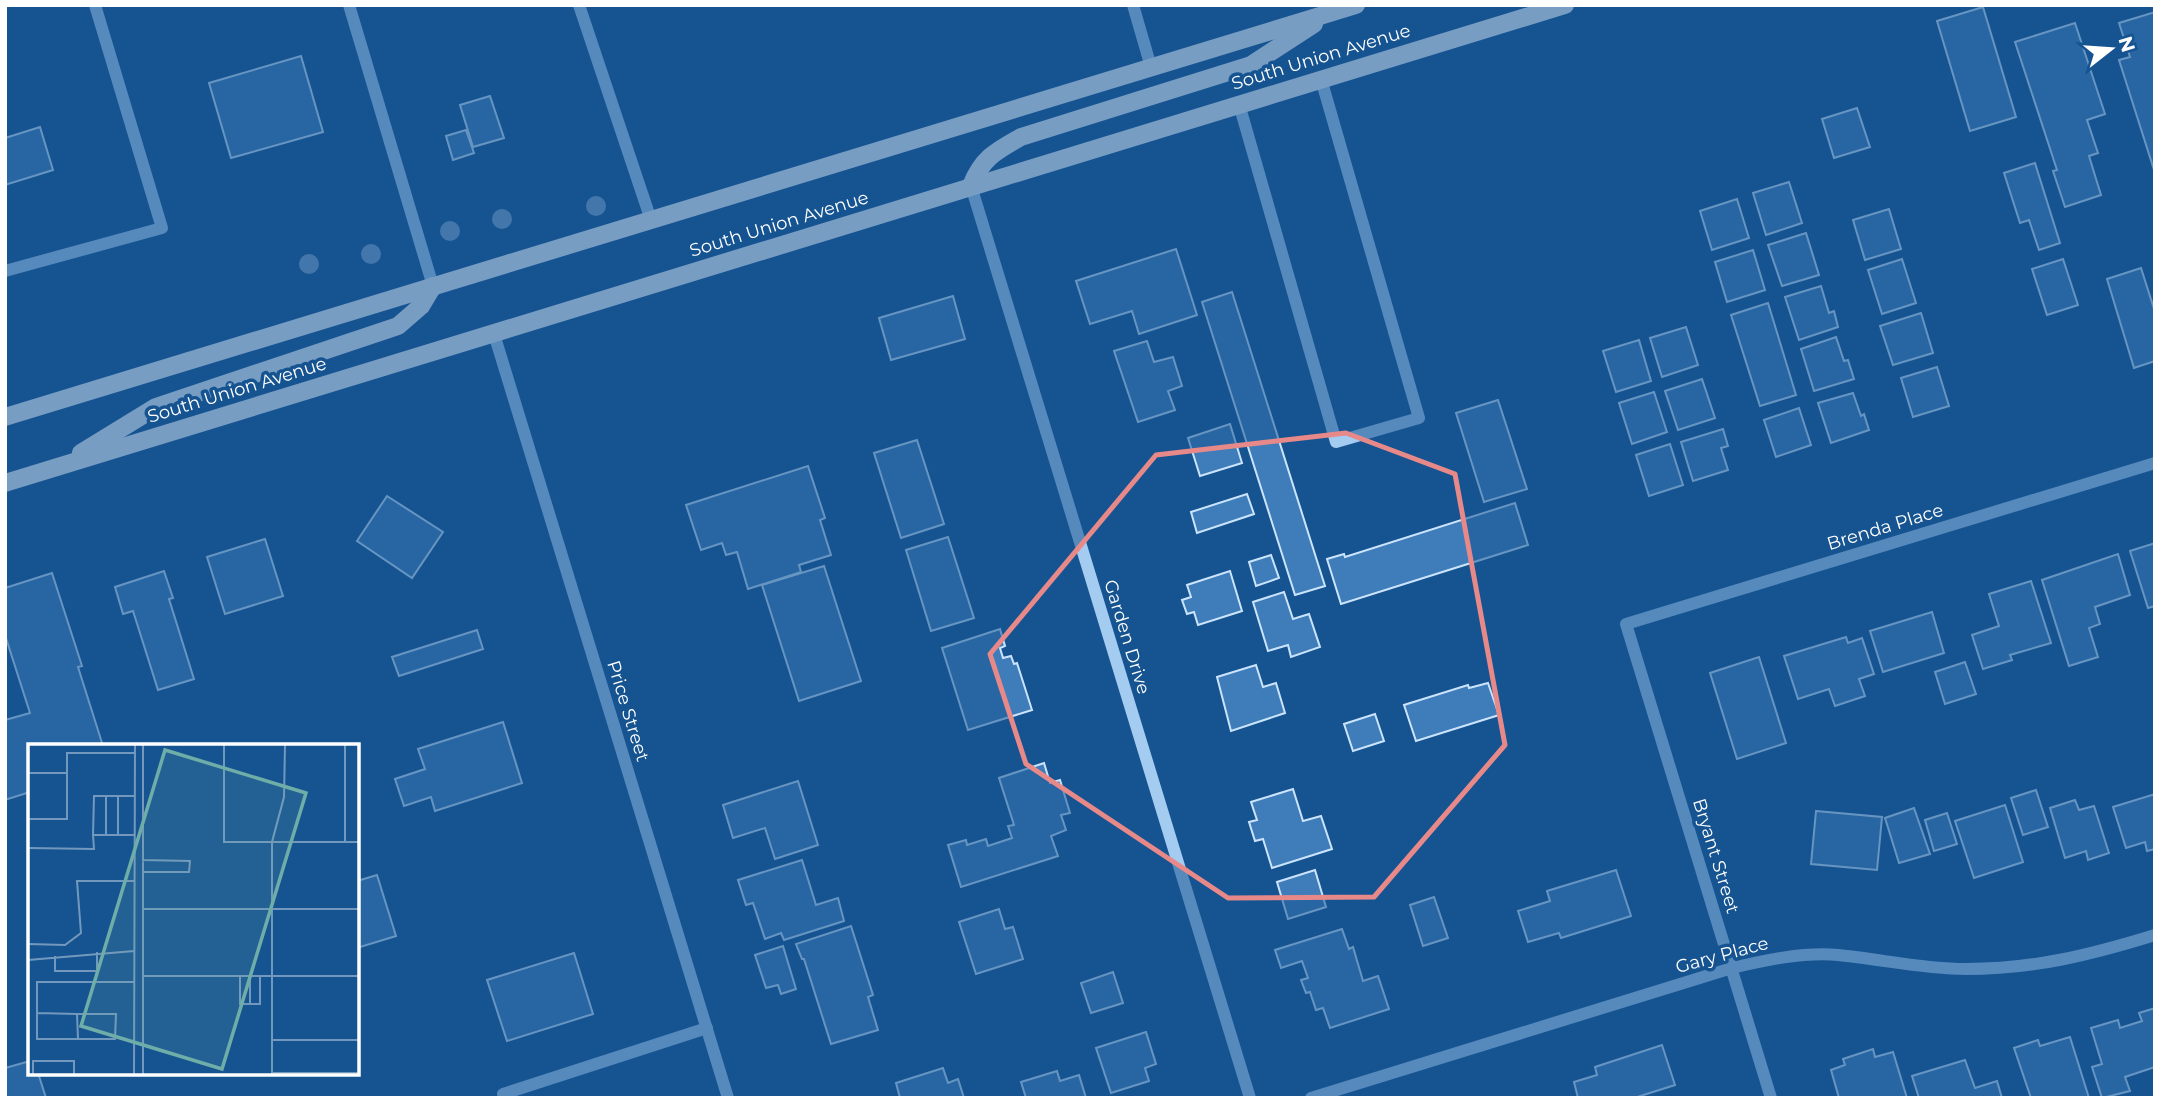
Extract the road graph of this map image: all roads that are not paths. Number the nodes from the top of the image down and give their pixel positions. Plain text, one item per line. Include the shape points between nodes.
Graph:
1 (95, 5) edge
2 (349, 5) edge
3 (579, 5) edge
4 (1133, 5) edge
5 (1356, 5) edge
6 (1565, 5) edge
7 (1332, 13) junction
8 (1151, 67) junction
9 (1321, 79) junction
10 (1239, 104) junction
11 (971, 186) junction
12 (651, 220) junction
13 (5, 271) edge
14 (433, 286) junction
15 (494, 334) junction
16 (5, 417) edge
17 (2155, 463) edge
18 (57, 467) junction
19 (5, 483) edge
20 (1626, 624) joint
21 (2155, 935) edge
22 (1732, 968) junction
23 (707, 1028) junction
24 (505, 1098) edge
25 (729, 1098) edge
26 (1250, 1098) edge
27 (1311, 1098) edge
28 (1772, 1098) edge

1 - 13 street via 162,228
2 - 14 street
3 - 12 street
4 - 8 street
5 - 7 main road
6 - 9 main road, South Union Avenue
7 - 8 main road
7 - 11 main road via 1251,65 1021,137 993,152 978,168
8 - 12 main road
9 - 10 main road, South Union Avenue
9 - 10 street via 1419,418 1336,442
10 - 11 main road, South Union Avenue
11 - 15 main road, South Union Avenue
11 - 26 street, Garden Drive
12 - 14 main road
14 - 16 main road
14 - 18 main road via 422,306 398,326 156,407
15 - 18 main road, South Union Avenue
15 - 23 street, Price Street
17 - 20 street, Brenda Place
18 - 19 main road, South Union Avenue
20 - 22 street, Bryant Street
21 - 22 street, Gary Place via 2085,956 2025,966 1964,969 1836,955 1783,957
22 - 27 street, Gary Place
22 - 28 street, Bryant Street
23 - 24 street via 503,1094
23 - 25 street, Price Street

